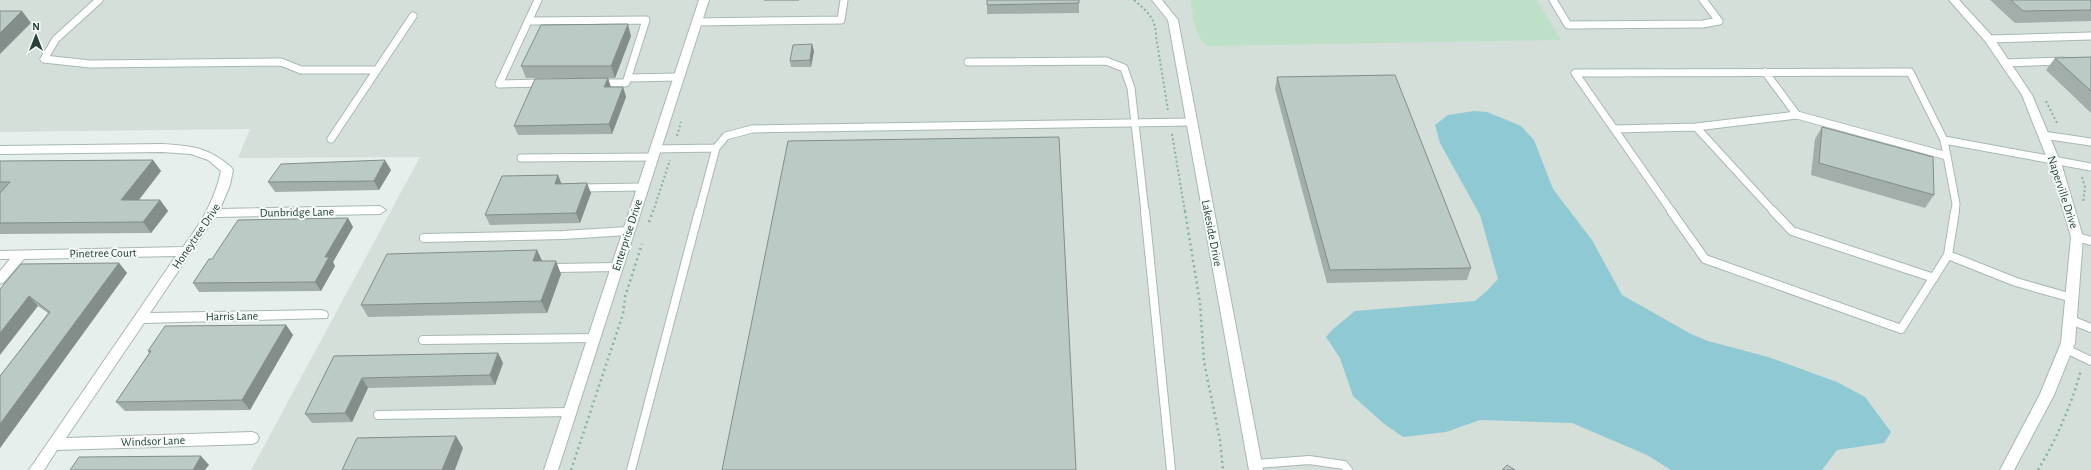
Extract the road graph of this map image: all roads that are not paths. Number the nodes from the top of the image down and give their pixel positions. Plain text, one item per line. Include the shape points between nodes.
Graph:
1 (99, 0) edge
2 (538, 0) edge
3 (704, 0) edge
4 (844, 0) edge
5 (1553, 0) edge
6 (1703, 0) edge
7 (1954, 0) edge
8 (1160, 1) edge
9 (413, 16) dead end
10 (528, 21) junction
11 (696, 22) junction
12 (2091, 36) edge
13 (1989, 39) junction
14 (2068, 61) edge
15 (968, 62) dead end
16 (2006, 64) junction
17 (377, 70) junction
18 (1766, 72) junction
19 (678, 77) junction
20 (628, 78) junction
21 (554, 83) edge
22 (594, 83) edge
23 (1797, 115) junction
24 (1191, 122) junction
25 (1136, 124) junction
26 (1696, 127) junction
27 (1614, 128) junction
28 (2043, 135) junction
29 (331, 139) dead end
30 (1944, 140) junction
31 (2091, 142) edge
32 (716, 148) junction
33 (0, 150) edge
34 (654, 153) junction
35 (1947, 156) junction
36 (521, 158) dead end
37 (2054, 160) junction
38 (2091, 167) edge
39 (571, 188) edge
40 (642, 188) junction
41 (380, 210) dead end
42 (214, 213) junction
43 (628, 231) junction
44 (2077, 237) junction
45 (424, 238) dead end
46 (2091, 241) edge
47 (185, 251) junction
48 (21, 254) junction
49 (0, 255) edge
50 (1948, 255) junction
51 (616, 267) junction
52 (556, 268) edge
53 (1934, 278) junction
54 (0, 279) edge
55 (2072, 298) junction
56 (322, 315) dead end
57 (141, 318) junction
58 (2071, 320) junction
59 (2091, 328) edge
60 (594, 338) junction
61 (423, 340) dead end
62 (2066, 350) junction
63 (2087, 359) edge
64 (570, 412) junction
65 (378, 415) dead end
66 (252, 438) dead end
67 (54, 444) junction
68 (1255, 467) edge
69 (36, 470) edge
70 (551, 470) edge
71 (631, 470) edge
72 (1171, 470) edge
73 (1348, 470) edge
74 (2008, 470) edge

1 - 17 lane via 56,39 44,59 90,64 281,62 301,70
2 - 10 lane
3 - 11 street, Enterprise Drive
4 - 11 lane via 841,20
5 - 6 lane via 1568,25 1719,22
7 - 13 street, Naperville Drive
8 - 24 street, Lakeside Drive via 1173,20
9 - 17 lane
10 - 20 lane via 646,20
10 - 21 lane via 499,84
11 - 19 street, Enterprise Drive
12 - 13 lane
13 - 16 street, Naperville Drive
14 - 16 lane
15 - 25 lane via 1106,61 1124,68 1131,88
16 - 28 street, Naperville Drive via 2027,95
17 - 29 lane
18 - 23 lane
18 - 27 lane via 1575,73
18 - 30 lane via 1910,72
19 - 20 lane
19 - 34 street, Enterprise Drive
20 - 22 lane via 626,83
23 - 26 lane
23 - 35 lane
24 - 25 lane
24 - 68 street, Lakeside Drive
25 - 32 lane via 752,129 731,133 719,141
25 - 72 lane
26 - 27 lane
26 - 53 lane via 1792,231
27 - 53 lane via 1705,259 1901,330
28 - 31 lane
28 - 37 street, Naperville Drive
30 - 35 lane
30 - 37 lane
32 - 34 lane via 674,148
32 - 71 lane
33 - 42 street, Honeytree Drive via 192,150 212,157 227,170 224,189
34 - 36 lane
34 - 40 street, Enterprise Drive
35 - 50 lane via 1956,204
37 - 38 lane
37 - 44 street, Naperville Drive
39 - 40 lane
40 - 43 street, Enterprise Drive
41 - 42 street, Dunbridge Lane
42 - 47 street, Honeytree Drive
43 - 45 lane
43 - 51 street, Enterprise Drive
44 - 46 lane
44 - 55 street, Naperville Drive
47 - 48 street, Pinetree Court
47 - 57 street, Honeytree Drive
48 - 49 street, Pinetree Court
48 - 54 street
50 - 53 lane
50 - 55 lane via 2016,282
51 - 52 lane
51 - 60 street, Enterprise Drive
55 - 58 street, Naperville Drive
56 - 57 street, Harris Lane
57 - 67 street, Honeytree Drive
58 - 59 lane
58 - 62 street, Naperville Drive
60 - 61 lane
60 - 64 street, Enterprise Drive
62 - 63 lane
62 - 74 street, Naperville Drive via 2047,395
64 - 65 lane
64 - 70 street, Enterprise Drive
66 - 67 street, Windsor Lane
67 - 69 street, Honeytree Drive
68 - 73 lane via 1309,460 1344,465

